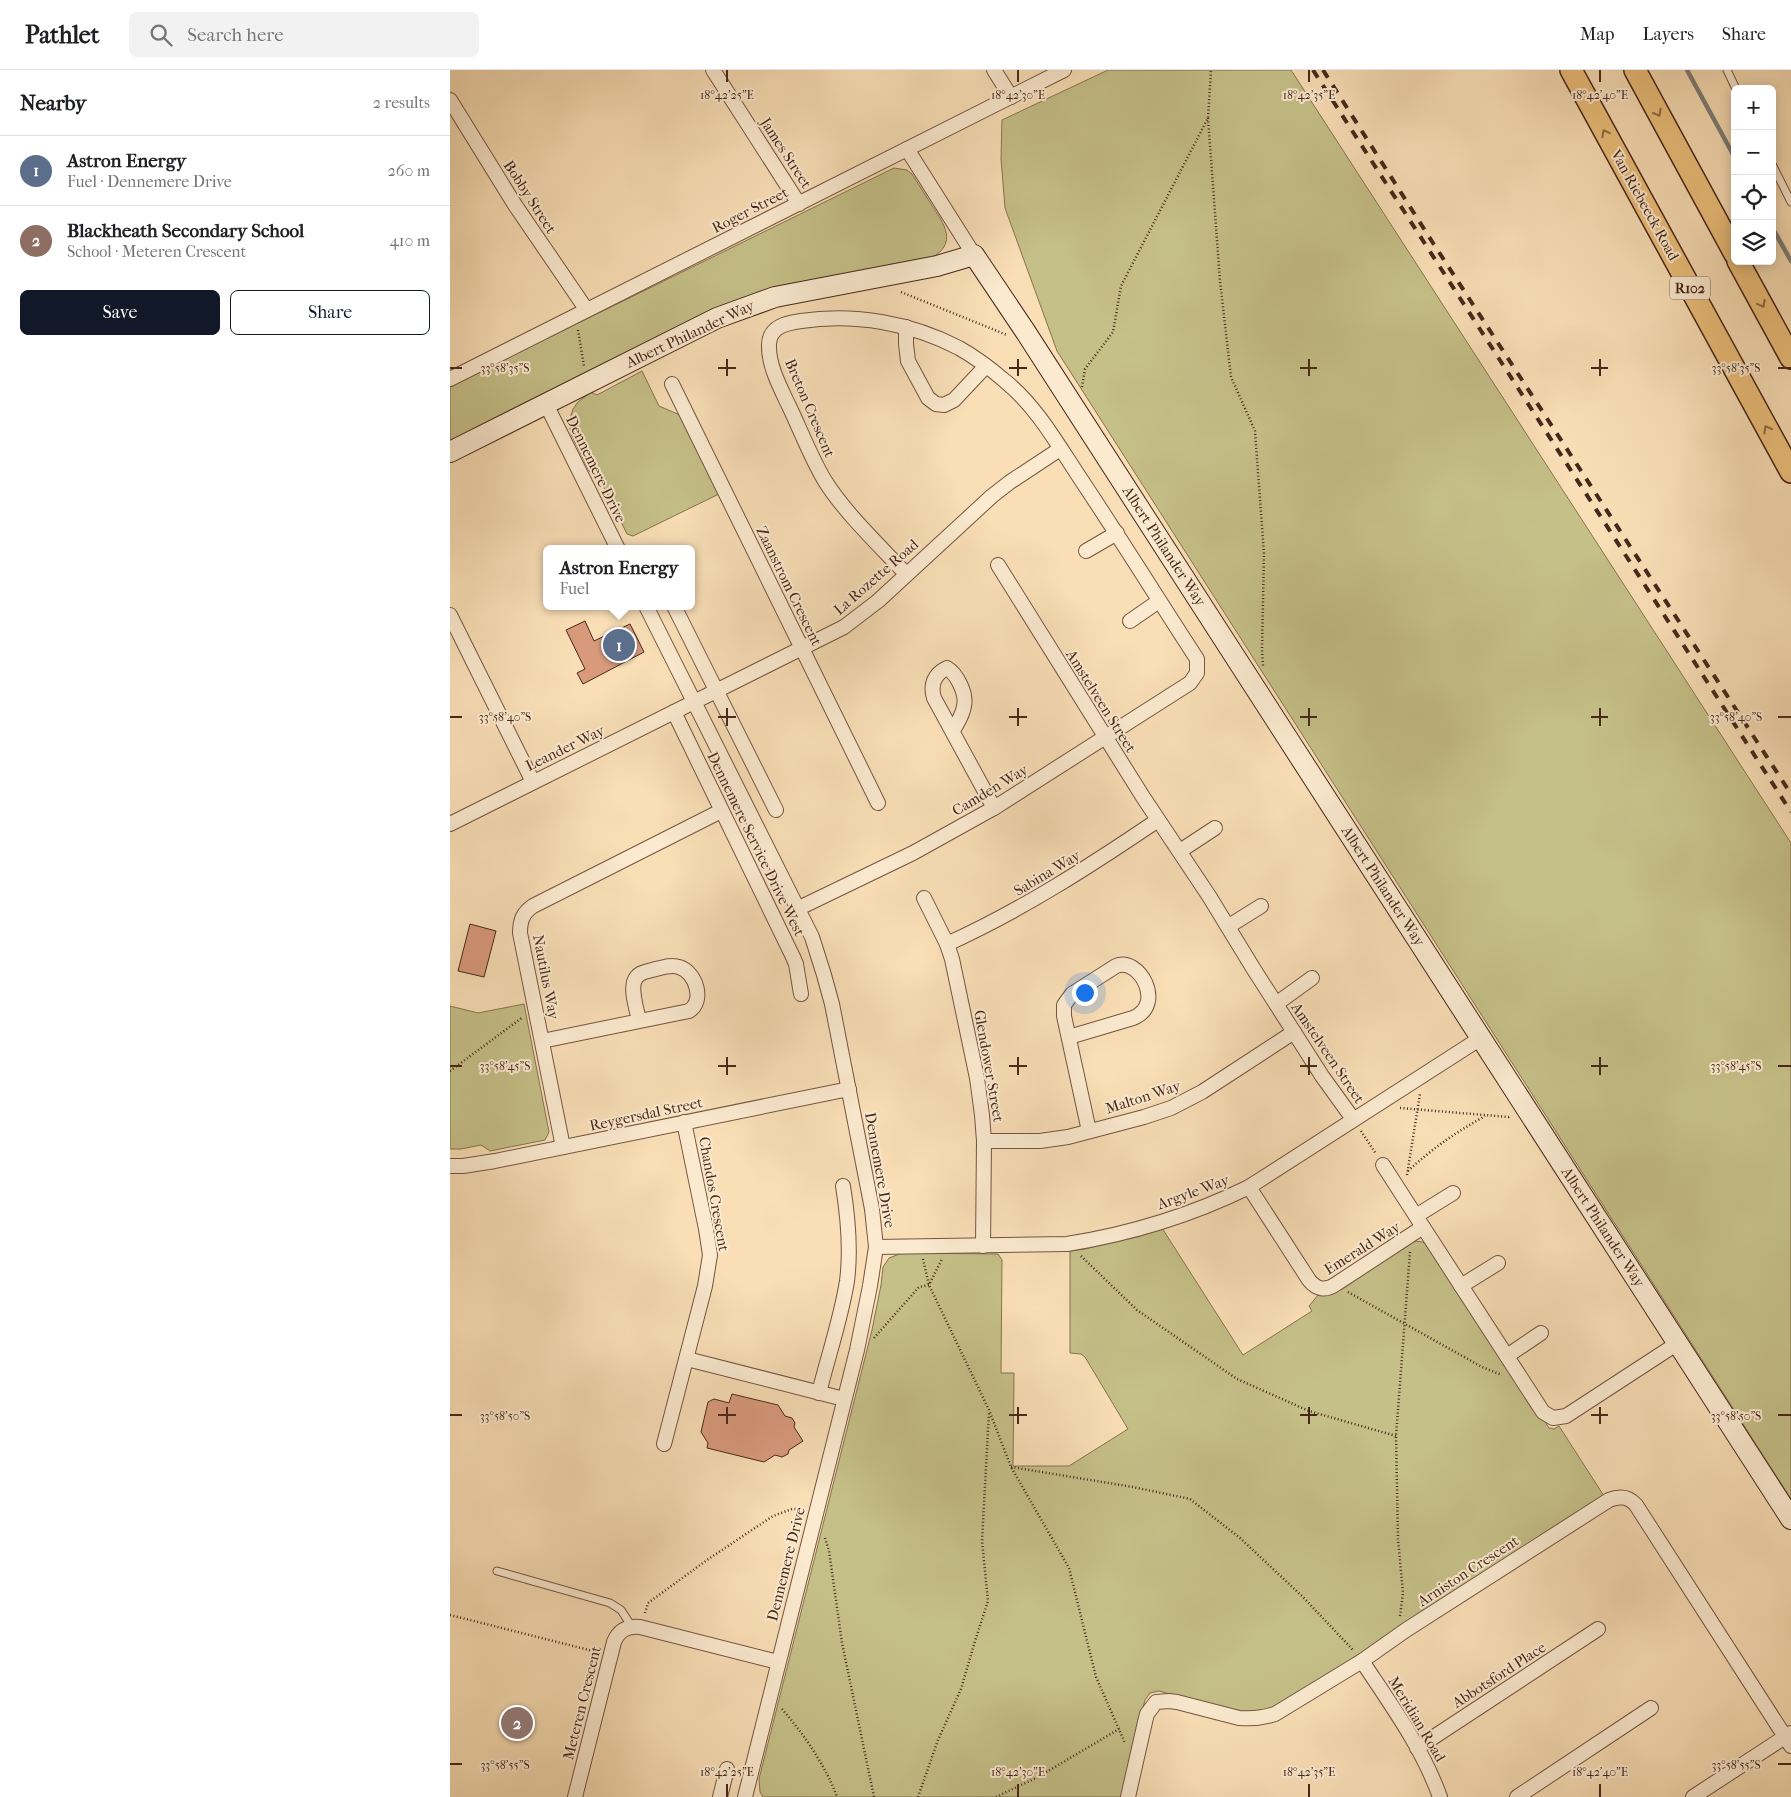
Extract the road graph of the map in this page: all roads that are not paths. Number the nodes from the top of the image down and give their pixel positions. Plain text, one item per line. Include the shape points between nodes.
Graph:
1 (713, 70) edge
2 (994, 70) edge
3 (1064, 70) edge
4 (1571, 70) edge
5 (1634, 70) edge
6 (1727, 70) edge
7 (1734, 85) edge
8 (1011, 97) junction
9 (450, 100) edge
10 (907, 149) junction
11 (1776, 172) edge
12 (1791, 202) edge
13 (799, 204) junction
14 (1731, 247) edge
15 (974, 255) junction
16 (1740, 265) edge
17 (580, 312) junction
18 (906, 327) junction
19 (1791, 358) edge
20 (986, 366) junction
21 (450, 379) edge
22 (672, 384) dead end
23 (546, 404) junction
24 (1060, 449) junction
25 (450, 452) edge
26 (1791, 472) edge
27 (1117, 533) junction
28 (616, 545) edge
29 (1086, 551) dead end
30 (998, 565) dead end
31 (906, 574) junction
32 (1159, 601) junction
33 (648, 610) edge
34 (676, 610) edge
35 (450, 615) edge
36 (1130, 621) dead end
37 (802, 649) junction
38 (1190, 682) joint
39 (716, 692) junction
40 (694, 702) junction
41 (674, 712) junction
42 (953, 731) dead end
43 (1106, 738) junction
44 (533, 782) junction
45 (878, 803) dead end
46 (994, 808) junction
47 (776, 810) dead end
48 (721, 812) junction
49 (1158, 820) junction
50 (450, 824) edge
51 (1215, 828) dead end
52 (1180, 852) junction
53 (924, 898) dead end
54 (1261, 906) dead end
55 (797, 909) junction
56 (1229, 926) junction
57 (947, 944) junction
58 (1312, 978) dead end
59 (801, 994) dead end
60 (1276, 1004) junction
61 (639, 1021) junction
62 (1294, 1032) junction
63 (1070, 1037) junction
64 (1481, 1038) junction
65 (542, 1041) junction
66 (849, 1089) junction
67 (1353, 1119) junction
68 (684, 1122) junction
69 (1089, 1131) junction
70 (984, 1141) junction
71 (563, 1147) junction
72 (1384, 1165) road end
73 (450, 1166) edge
74 (843, 1186) dead end
75 (1249, 1187) junction
76 (1453, 1193) dead end
77 (1420, 1222) junction
78 (983, 1246) junction
79 (876, 1247) junction
80 (1498, 1263) dead end
81 (1461, 1286) junction
82 (1541, 1333) dead end
83 (1678, 1343) junction
84 (1507, 1356) junction
85 (687, 1359) junction
86 (818, 1393) junction
87 (844, 1399) junction
88 (664, 1444) dead end
89 (1791, 1519) edge
90 (497, 1571) dead end
91 (636, 1627) junction
92 (1598, 1629) dead end
93 (1362, 1661) junction
94 (778, 1662) junction
95 (1651, 1708) dead end
96 (1789, 1738) edge
97 (1417, 1748) junction
98 (727, 1769) dead end
99 (575, 1797) edge
100 (720, 1797) edge
101 (745, 1797) edge
102 (1128, 1797) edge
103 (1440, 1797) edge
104 (1517, 1797) edge
105 (1693, 1797) edge

1 - 13 street, James Street
2 - 8 street
3 - 8 street, Roger Street
26 -> 4 main road, Van Riebeeck Road / R102
5 -> 14 main road
6 - 7 lane
8 - 10 street, Roger Street
9 - 17 street, Bobby Street
10 - 13 street, Roger Street
10 - 15 street, Albert Philander Way
11 - 12 lane
13 - 17 street, Roger Street
15 - 23 street, Albert Philander Way via 937,266 775,297 754,304 717,318
15 - 64 street, Albert Philander Way
16 -> 19 main road
17 - 21 street, Roger Street
18 - 20 street, Breton Crescent via 959,348
18 - 20 street via 908,361 928,398 936,404 951,403
18 - 31 street, Breton Crescent via 870,320 822,318 782,325 773,332 769,344 776,376 825,481
20 - 24 street, Breton Crescent via 1030,406
22 - 37 street, Zaanstrom Crescent
23 - 25 street, Albert Philander Way
23 - 28 street, Dennemere Drive
24 - 27 street, Breton Crescent
24 - 31 street, La Rozette Road via 1004,487
27 - 29 street
27 - 32 street, Breton Crescent
30 - 43 street, Amstelveen Street
31 - 37 street, La Rozette Road via 844,628
32 - 36 street
32 - 38 street, Breton Crescent via 1197,659 1197,674
33 - 40 street, Dennemere Drive
34 - 39 street
35 - 44 street
37 - 39 street, La Rozette Road
37 - 45 street, Zaanstrom Crescent
38 - 43 street, Camden Way
39 - 40 street, La Rozette Road
39 - 47 street
40 - 41 street, Leander Way
40 - 55 street, Dennemere Drive
41 - 44 street, Leander Way
41 - 48 street, Dennemere Service Drive West
42 - 46 street
43 - 46 street, Camden Way
43 - 49 street, Amstelveen Street
44 - 50 street, Leander Way
46 - 55 street, Camden Way via 913,854
48 - 59 street, Dennemere Service Drive West via 793,956
48 - 65 street, Nautilus Way via 524,913 520,933
49 - 52 street, Amstelveen Street
49 - 57 street, Sabina Way via 1046,894
51 - 52 street
52 - 56 street, Amstelveen Street
53 - 57 street, Glendower Street
54 - 56 street
55 - 66 street, Dennemere Drive via 812,937 824,975
56 - 60 street, Amstelveen Street
57 - 70 street, Glendower Street via 957,977 977,1078
58 - 60 street, Amstelveen Street
60 - 62 street, Amstelveen Street
61 - 61 street via 692,1009 698,995 689,973 681,967 671,966 637,976 633,985
61 - 65 street
62 - 67 street, Amstelveen Street
62 - 69 street, Malton Way via 1186,1102
63 - 63 street via 1064,1009 1066,1000 1121,964 1136,971 1149,994 1142,1013
63 - 69 street
64 - 67 street, Argyle Way
64 - 83 street, Albert Philander Way
65 - 71 street, Nautilus Way
66 - 68 street, Reygersdal Street
66 - 79 street, Dennemere Drive via 868,1182
67 - 75 street, Argyle Way
68 - 71 street, Reygersdal Street
68 - 85 street, Chandos Crescent via 710,1255
69 - 70 street, Malton Way via 1053,1139
70 - 78 street, Glendower Street
71 - 73 street, Reygersdal Street
72 - 77 street, Emerald Way
74 - 86 street via 848,1235 847,1280
75 - 77 street, Emerald Way via 1313,1285 1322,1289 1336,1284 1406,1239
75 - 78 street, Argyle Way via 1186,1214 1092,1240 1067,1244
76 - 77 street, Emerald Way
77 - 81 street, Emerald Way
78 - 79 street, Argyle Way
79 - 87 street, Dennemere Drive via 857,1350
80 - 81 street
81 - 84 street, Emerald Way
82 - 84 street
83 - 84 street, Emerald Way via 1558,1419 1543,1412
83 - 89 street, Albert Philander Way
85 - 86 street
85 - 88 street, Chandos Crescent
86 - 87 street
87 - 94 street, Dennemere Drive
90 - 91 lane via 610,1603
91 - 94 street
91 - 99 street, Meteren Crescent via 624,1629 616,1637
92 - 97 street, Abbotsford Place
93 - 96 street, Arniston Crescent via 1609,1500 1625,1498 1636,1505
93 - 97 street, Meridian Road
93 - 102 street, Arniston Crescent via 1282,1710 1259,1718 1239,1718 1169,1700 1156,1702 1147,1714
94 - 101 street, Dennemere Drive
95 - 104 street
96 - 105 street
97 - 103 street, Meridian Road
98 - 100 street

